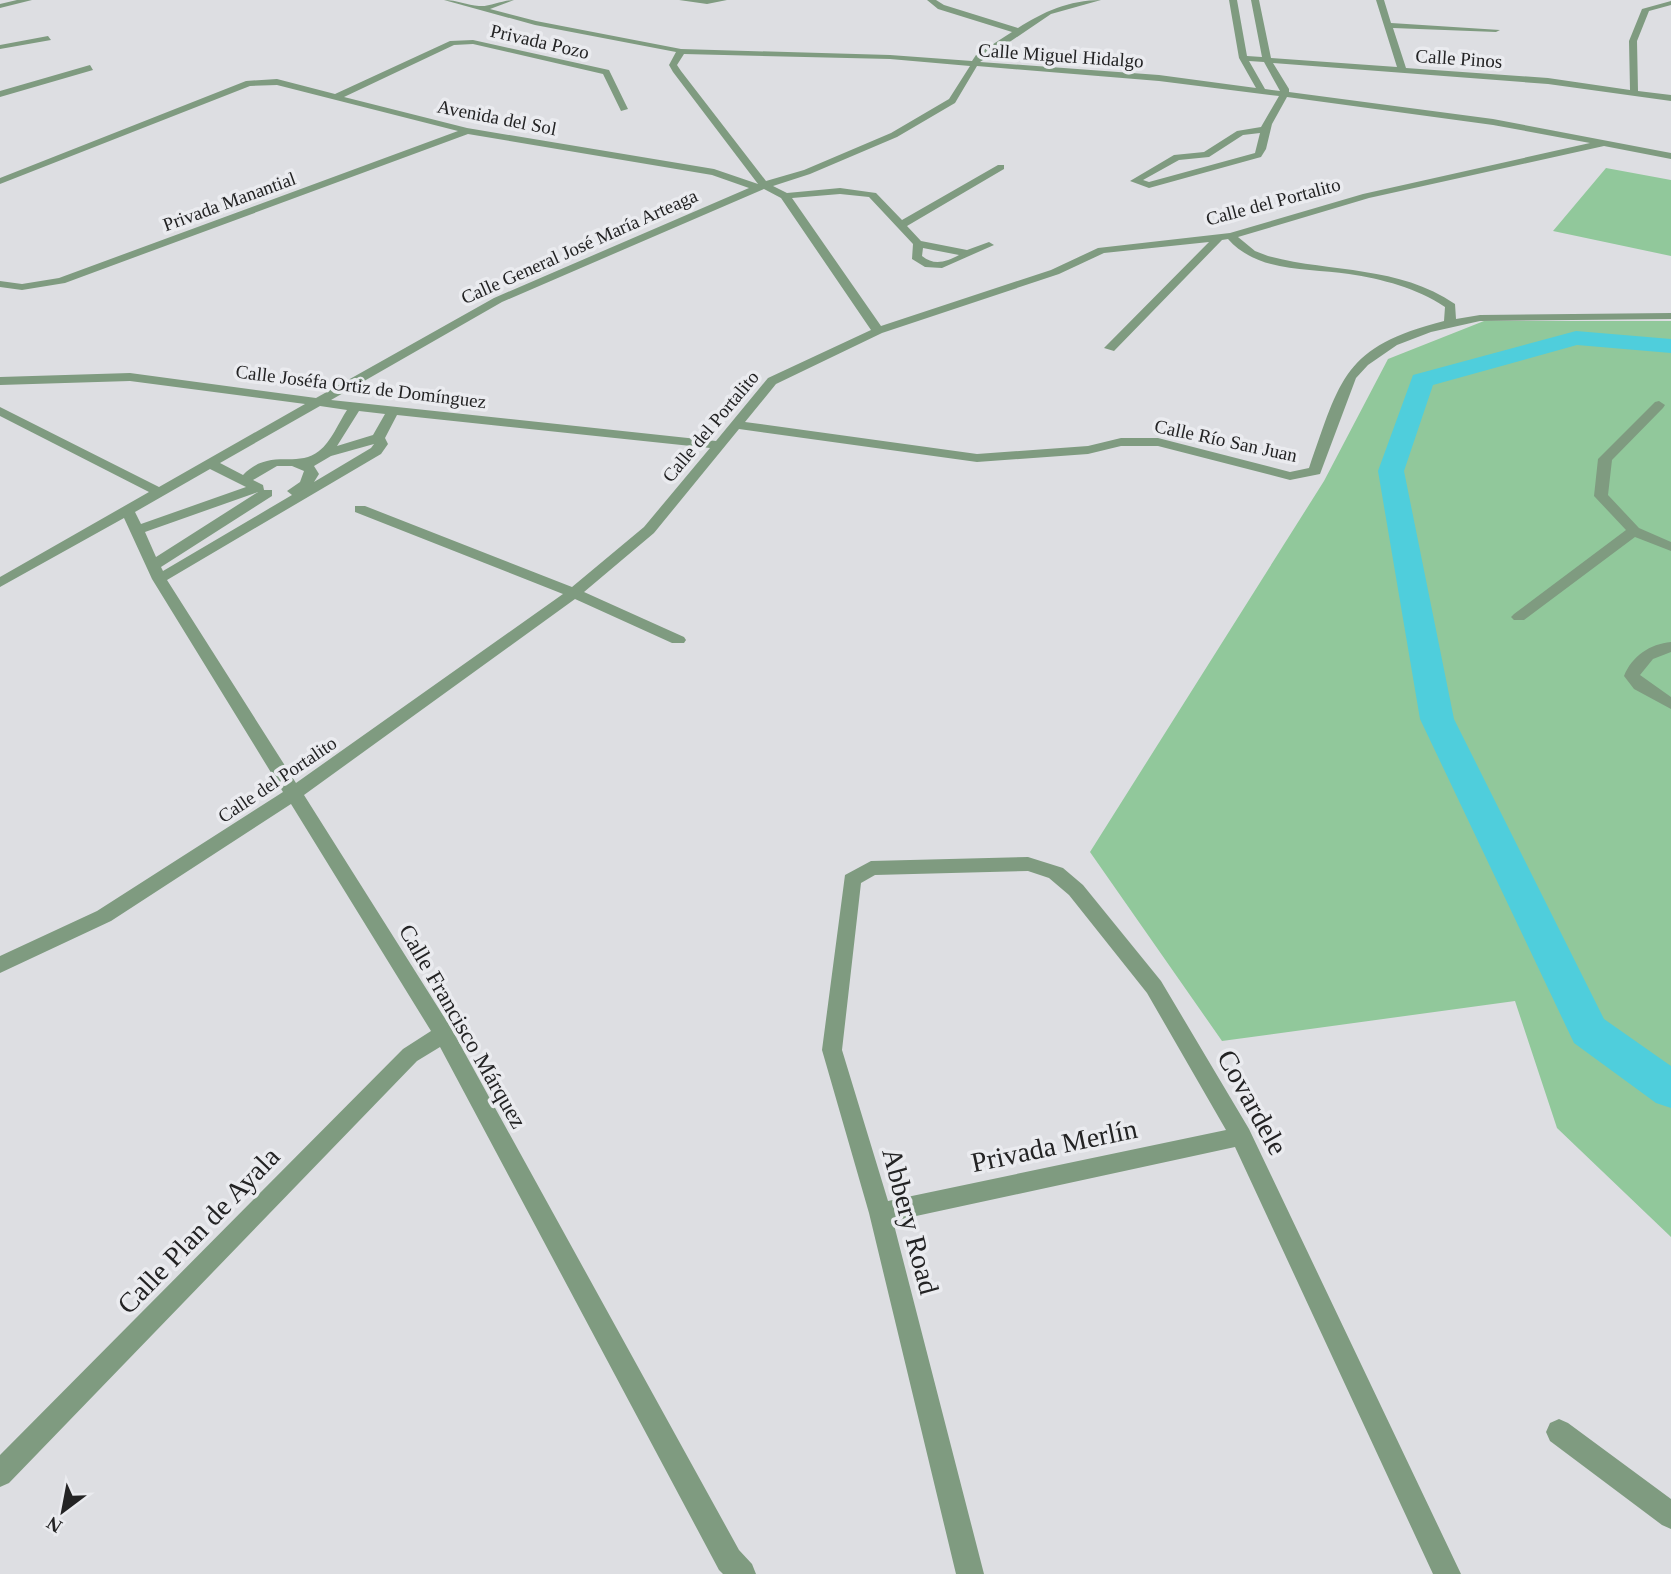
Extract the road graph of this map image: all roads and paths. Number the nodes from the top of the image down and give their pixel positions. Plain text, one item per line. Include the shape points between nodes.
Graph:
1 (28, 0) edge
2 (448, 0) edge
3 (510, 0) edge
4 (683, 0) edge
5 (723, 0) edge
6 (931, 0) edge
7 (1097, 0) edge
8 (1233, 0) edge
9 (1255, 0) edge
10 (1380, 0) edge
11 (1671, 3) edge
12 (0, 6) edge
13 (482, 9) junction
14 (1389, 25) junction
15 (1496, 30) dead end
16 (1018, 31) junction
17 (48, 38) dead end
18 (1238, 39) junction
19 (1264, 40) junction
20 (0, 47) edge
21 (681, 51) junction
22 (1244, 58) junction
23 (1268, 60) junction
24 (974, 64) junction
25 (90, 68) dead end
26 (1402, 69) junction
27 (1257, 81) junction
28 (277, 82) junction
29 (1280, 82) junction
30 (249, 83) junction
31 (1262, 91) junction
32 (1285, 93) junction
33 (1634, 93) junction
34 (0, 94) edge
35 (336, 97) junction
36 (1671, 98) edge
37 (624, 109) dead end
38 (1265, 129) junction
39 (467, 131) junction
40 (1604, 143) junction
41 (1671, 156) edge
42 (736, 161) junction
43 (1001, 167) dead end
44 (714, 172) junction
45 (0, 181) edge
46 (761, 186) junction
47 (785, 196) junction
48 (901, 225) junction
49 (1225, 237) junction
50 (918, 244) junction
51 (989, 245) dead end
52 (968, 253) junction
53 (0, 284) edge
54 (1671, 317) edge
55 (1450, 323) junction
56 (878, 331) junction
57 (1110, 348) dead end
58 (0, 380) edge
59 (320, 401) junction
60 (1659, 405) dead end
61 (355, 407) junction
62 (394, 410) junction
63 (0, 411) edge
64 (736, 425) junction
65 (378, 438) junction
66 (248, 443) junction
67 (717, 446) junction
68 (327, 453) junction
69 (287, 461) junction
70 (211, 464) junction
71 (305, 465) junction
72 (261, 490) junction
73 (159, 492) junction
74 (289, 503) junction
75 (360, 509) dead end
76 (128, 511) junction
77 (138, 530) junction
78 (1634, 531) junction
79 (1671, 547) edge
80 (156, 572) junction
81 (0, 583) edge
82 (573, 593) junction
83 (1519, 617) dead end
84 (678, 640) dead end
85 (1671, 647) edge
86 (1671, 704) edge
87 (294, 793) junction
88 (852, 880) joint
89 (0, 965) edge
90 (443, 1034) junction
91 (1241, 1136) junction
92 (880, 1213) junction
93 (1559, 1432) dead end
94 (0, 1474) edge
95 (1671, 1516) edge
96 (741, 1574) edge
97 (970, 1574) edge
98 (1447, 1574) edge

1 - 12 street
2 - 13 street, Calle Miguel Hidalgo
3 - 13 street
4 - 5 street
6 - 16 street
7 - 16 street, Calle General José María Arteaga via 1048,12
8 - 18 street
9 - 19 street
10 - 14 street
11 - 33 street via 1646,9 1633,41
13 - 21 street, Calle Miguel Hidalgo
14 - 15 street
14 - 26 street
16 - 24 street, Calle General José María Arteaga
17 - 20 street
18 - 19 street
18 - 22 street
19 - 23 street
21 - 24 street, Calle Miguel Hidalgo
21 - 42 street via 673,65
22 - 23 street, Calle Pinos
22 - 27 street
23 - 26 street, Calle Pinos
23 - 29 street
24 - 31 street, Calle Miguel Hidalgo
24 - 46 street, Calle General José María Arteaga via 952,101 894,135 807,173
25 - 34 street
26 - 33 street, Calle Pinos
27 - 29 street
27 - 31 street
28 - 30 street, Avenida del Sol
28 - 30 street, Avenida del Sol via 282,77 267,74 252,77
28 - 35 street, Avenida del Sol
29 - 32 street
30 - 45 street
31 - 32 street, Calle Miguel Hidalgo
32 - 38 street
32 - 40 street, Calle Miguel Hidalgo via 1493,122
33 - 36 street, Calle Pinos
35 - 37 street, Privada Pozo via 453,43 467,42 606,72
35 - 39 street, Avenida del Sol
38 - 38 street via 1258,155 1149,185 1135,181 1177,157 1206,155 1240,133
39 - 44 street, Avenida del Sol
39 - 53 street, Privada Manantial via 61,281 45,286
40 - 41 street, Calle Miguel Hidalgo
40 - 49 street, Calle del Portalito via 1367,196
42 - 44 street
42 - 46 street
43 - 48 street
44 - 46 street, Avenida del Sol
46 - 47 street, Avenida del Sol
46 - 59 street, Calle General José María Arteaga via 498,300
47 - 48 street via 862,192 872,195
47 - 56 street
48 - 50 street
49 - 55 street via 1256,256 1420,288 1451,306
49 - 56 street, Calle del Portalito via 1102,250 1055,272
49 - 57 street
50 - 52 street
50 - 52 street via 916,257 928,264 950,265
51 - 52 street
54 - 55 street, Calle Río San Juan via 1480,318
55 - 64 street, Calle Río San Juan via 1390,342 1349,378 1315,471 1304,475 1290,476 1158,442 977,458
56 - 64 street, Calle del Portalito via 772,381
58 - 59 street, Calle Joséfa Ortiz de Domínguez via 130,377
59 - 61 street, Calle Joséfa Ortiz de Domínguez
59 - 66 street, Calle General José María Arteaga
60 - 78 street via 1605,459 1601,496
61 - 62 street, Calle Joséfa Ortiz de Domínguez
61 - 68 street
62 - 65 street
62 - 67 street, Calle Joséfa Ortiz de Domínguez
63 - 73 street
64 - 67 street, Calle del Portalito
65 - 68 street
65 - 74 street via 381,444 376,451
66 - 69 street
66 - 70 street, Calle General José María Arteaga
67 - 82 street, Calle del Portalito via 649,530
68 - 71 street
69 - 71 street
69 - 72 street via 257,470
70 - 72 street
70 - 73 street, Calle General José María Arteaga
71 - 72 street via 312,474 305,485
72 - 74 street
72 - 77 street
72 - 80 street
73 - 76 street, Calle General José María Arteaga
74 - 80 street
75 - 82 street
76 - 77 street, Calle Francisco Márquez
76 - 81 street, Calle General José María Arteaga
77 - 80 street, Calle Francisco Márquez
78 - 79 street
78 - 83 street
80 - 87 street, Calle Francisco Márquez
82 - 84 street
82 - 87 street, Calle del Portalito
85 - 86 street via 1657,649 1633,669 1632,676
87 - 89 street, Calle del Portalito via 104,916
87 - 90 street, Calle Francisco Márquez
88 - 91 street, Covardele via 871,868 1028,864 1056,873 1076,890 1154,986
88 - 92 street, Abbery Road via 832,1050
90 - 94 street, Calle Plan de Ayala via 410,1055
90 - 96 street, Calle Francisco Márquez via 729,1560
91 - 92 street, Privada Merlín
91 - 98 street, Covardele
92 - 97 street, Abbery Road
93 - 95 street

